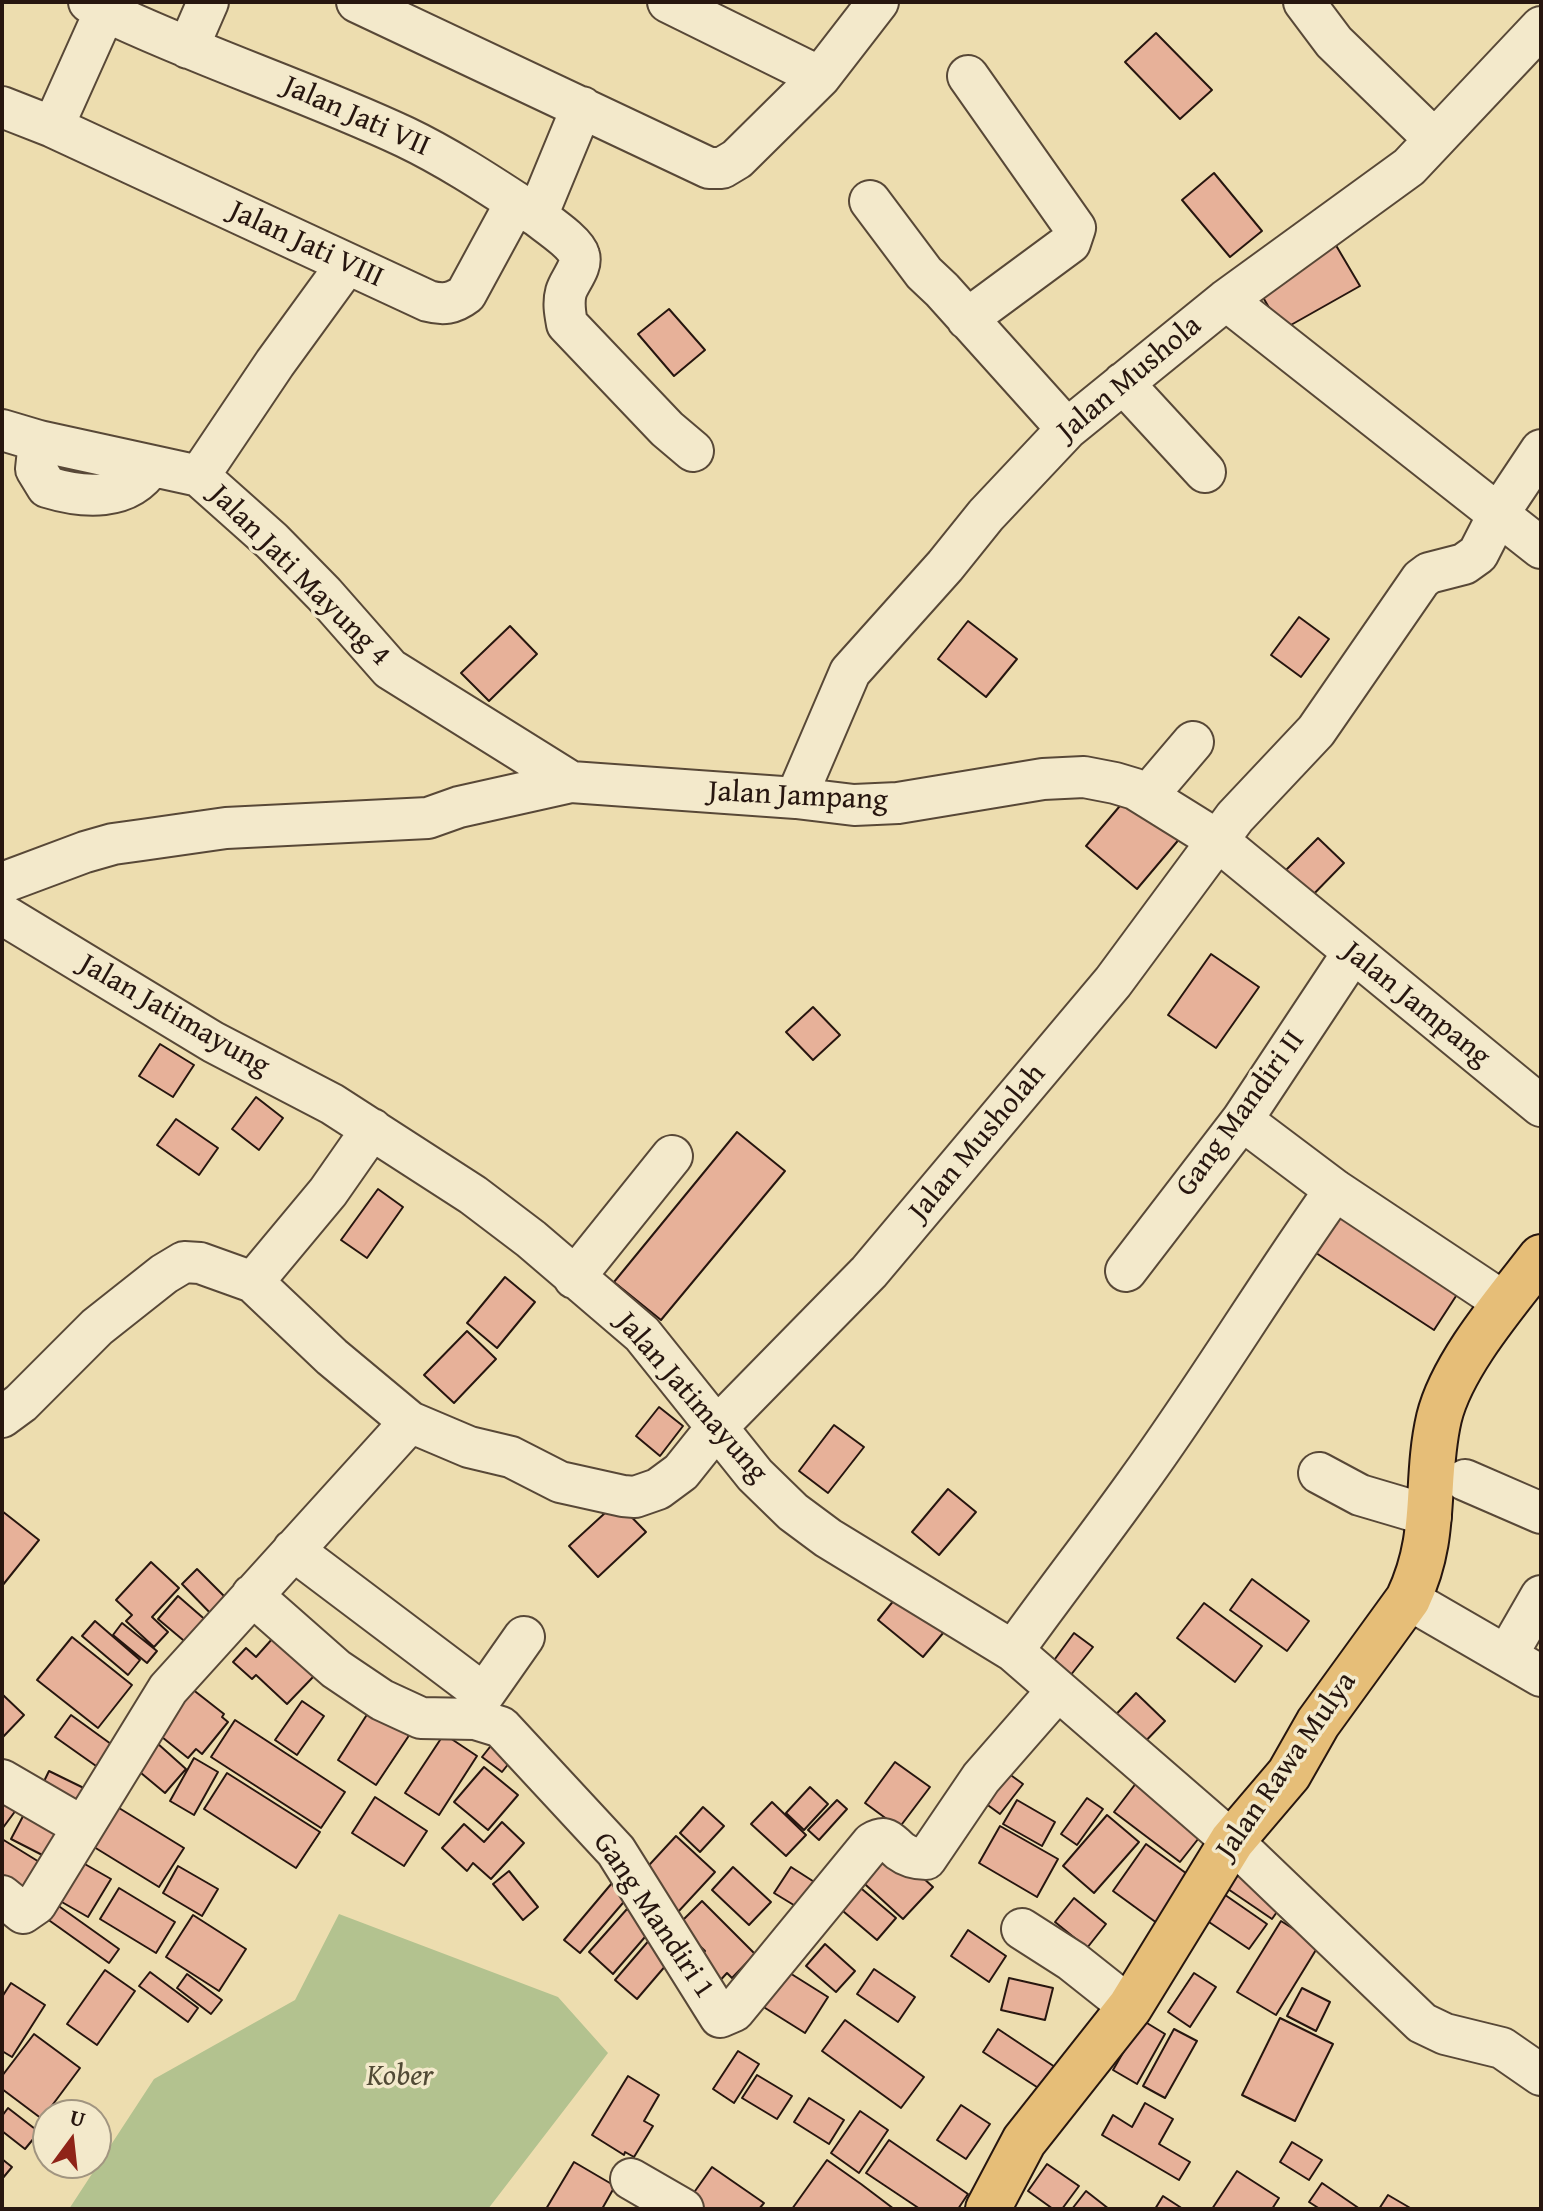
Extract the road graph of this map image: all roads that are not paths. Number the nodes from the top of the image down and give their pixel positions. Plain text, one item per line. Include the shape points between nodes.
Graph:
1 (208, 2) edge
2 (357, 2) edge
3 (668, 2) edge
4 (878, 2) edge
5 (1304, 2) edge
6 (97, 6) edge
7 (1541, 27) edge
8 (188, 48) junction
9 (968, 76) dead end
10 (820, 77) junction
11 (2, 107) edge
12 (582, 107) junction
13 (53, 127) junction
14 (1433, 138) junction
15 (870, 201) dead end
16 (526, 209) junction
17 (347, 264) junction
18 (1226, 300) junction
19 (967, 319) junction
20 (1123, 383) junction
21 (1067, 429) junction
22 (2, 430) edge
23 (1541, 450) edge
24 (693, 451) dead end
25 (1205, 472) dead end
26 (199, 476) junction
27 (1499, 513) junction
28 (1541, 548) edge
29 (1193, 742) dead end
30 (571, 782) junction
31 (1147, 796) junction
32 (796, 798) junction
33 (1217, 840) junction
34 (2, 883) edge
35 (2, 914) edge
36 (1352, 954) junction
37 (1541, 1106) edge
38 (1242, 1120) junction
39 (372, 1129) junction
40 (672, 1156) dead end
41 (1335, 1190) junction
42 (1541, 1257) edge
43 (1126, 1271) dead end
44 (574, 1278) junction
45 (253, 1282) junction
46 (1505, 1303) junction
47 (2, 1417) edge
48 (410, 1422) junction
49 (717, 1427) junction
50 (1319, 1473) dead end
51 (1465, 1480) dead end
52 (1541, 1513) edge
53 (1431, 1516) junction
54 (293, 1550) junction
55 (252, 1595) junction
56 (1541, 1596) edge
57 (1408, 1599) junction
58 (524, 1637) dead end
59 (1013, 1651) junction
60 (1507, 1655) junction
61 (1541, 1676) edge
62 (1057, 1691) junction
63 (2, 1780) edge
64 (83, 1827) junction
65 (1232, 1841) junction
66 (2, 1896) edge
67 (1022, 1929) dead end
68 (1130, 2007) junction
69 (1541, 2075) edge
70 (631, 2179) dead end
71 (683, 2209) edge
72 (988, 2209) edge

1 - 8 street
2 - 12 street
3 - 10 street
4 - 10 street
5 - 14 street via 1334,42
6 - 8 street, Jalan Jati VII
6 - 13 street
7 - 14 street, Jalan Mushola
8 - 16 street, Jalan Jati VII via 405,137
9 - 19 street via 1075,228 1070,243
10 - 12 street via 722,168 709,168
11 - 13 street, Jalan Jati VIII
12 - 16 street, Jalan Jati VIII
13 - 17 street, Jalan Jati VIII
14 - 18 street, Jalan Mushola via 1409,167
15 - 19 street via 924,273
16 - 17 street, Jalan Jati VIII via 466,294 446,304
16 - 24 street, Jalan Jati VII via 579,255 566,292 567,324
17 - 26 street
18 - 20 street, Jalan Mushola
18 - 27 street
19 - 21 street
20 - 21 street, Jalan Mushola
20 - 25 street
21 - 32 street, Jalan Mushola via 850,672
22 - 26 street, Jalan Jati Mayung 4
23 - 27 street, Jalan Musholah
26 - 30 street, Jalan Jati Mayung 4 via 272,541 390,669
27 - 28 street
27 - 33 street, Jalan Musholah via 1482,550 1471,560 1421,579 1316,731
29 - 31 street
30 - 32 street, Jalan Jampang
30 - 34 street, Jalan Jampang via 428,818 226,828 113,844
31 - 32 street, Jalan Jampang via 1084,777 898,803 854,805
31 - 33 street, Jalan Jampang
33 - 36 street, Jalan Jampang
33 - 49 street, Jalan Musholah via 1113,982 869,1272
35 - 39 street, Jalan Jatimayung via 213,1042
36 - 37 street, Jalan Jampang
36 - 38 street, Gang Mandiri II
38 - 41 street
38 - 43 street, Gang Mandiri II
39 - 44 street, Jalan Jatimayung via 473,1195
39 - 45 street
40 - 44 street
41 - 46 street
41 - 59 street via 1136,1484
42 - 46 main road, Jalan Rawa Mulya
44 - 49 street, Jalan Jatimayung via 628,1319
45 - 47 street via 184,1262 97,1327
45 - 48 street, Jalan Musholah
46 - 53 main road, Jalan Rawa Mulya via 1462,1366 1440,1413
48 - 49 street, Jalan Musholah via 469,1447 511,1457 560,1482 635,1497 681,1472
48 - 54 street
49 - 59 street, Jalan Jatimayung via 793,1512
50 - 53 street via 1360,1495
51 - 52 street
53 - 57 main road, Jalan Rawa Mulya via 1424,1558
54 - 55 street
54 - 58 street via 484,1694
55 - 62 street, Gang Mandiri 1 via 336,1669 382,1700 421,1718 475,1719 501,1727 616,1851 720,2017 734,2011 872,1843 888,1839 902,1853 926,1859 981,1778
55 - 64 street via 168,1689
56 - 60 street
57 - 60 street
57 - 65 main road, Jalan Rawa Mulya via 1318,1723 1289,1774
59 - 62 street, Jalan Jatimayung
60 - 61 street
62 - 65 street, Jalan Jatimayung
63 - 64 street
64 - 66 street via 30,1910 23,1913
65 - 68 main road, Jalan Rawa Mulya
65 - 69 street, Jalan Jatimayung via 1422,2023 1502,2048
67 - 68 street
68 - 72 main road, Jalan Rawa Mulya via 1024,2141
70 - 71 street

